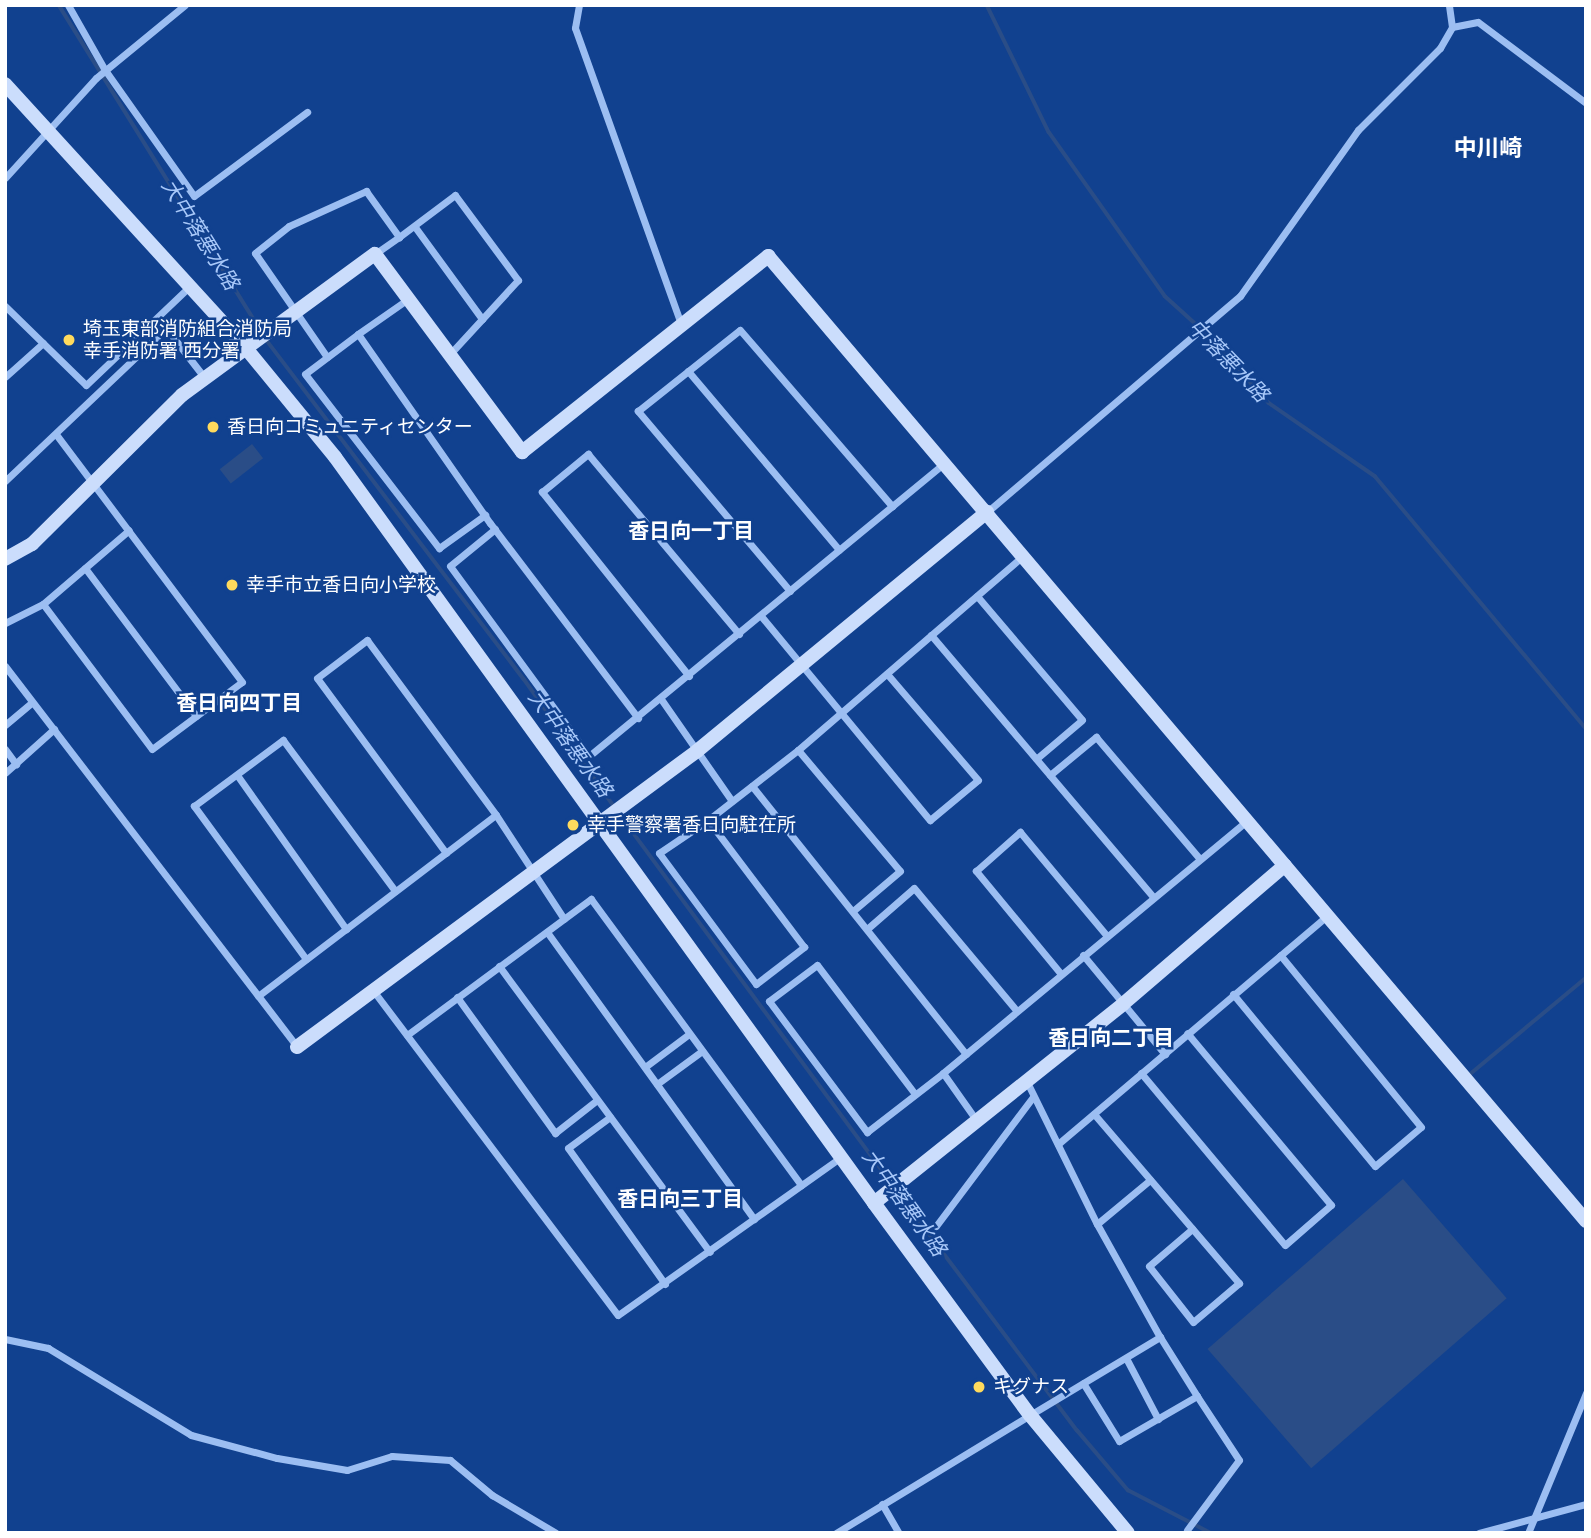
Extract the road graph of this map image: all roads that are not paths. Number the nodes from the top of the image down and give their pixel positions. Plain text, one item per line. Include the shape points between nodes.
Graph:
1 (68, 5) edge
2 (185, 5) edge
3 (579, 5) edge
4 (1449, 5) edge
5 (1452, 27) junction
6 (104, 71) junction
7 (5, 84) edge
8 (1586, 103) edge
9 (307, 112) dead end
10 (51, 131) junction
11 (5, 178) edge
12 (415, 227) junction
13 (400, 237) junction
14 (375, 254) junction
15 (190, 286) junction
16 (408, 299) junction
17 (5, 306) edge
18 (295, 313) junction
19 (482, 319) junction
20 (681, 324) junction
21 (358, 334) junction
22 (257, 339) junction
23 (43, 342) junction
24 (449, 354) junction
25 (327, 357) junction
26 (688, 371) junction
27 (5, 377) edge
28 (204, 377) junction
29 (56, 434) junction
30 (944, 462) junction
31 (6, 479) edge
32 (92, 481) junction
33 (892, 506) junction
34 (987, 512) junction
35 (485, 515) junction
36 (495, 529) junction
37 (129, 530) junction
38 (839, 550) junction
39 (1023, 555) junction
40 (5, 559) edge
41 (85, 568) junction
42 (790, 591) junction
43 (977, 596) junction
44 (43, 604) junction
45 (761, 616) junction
46 (5, 624) edge
47 (739, 634) junction
48 (931, 635) junction
49 (5, 666) edge
50 (803, 666) junction
51 (887, 674) junction
52 (689, 676) junction
53 (661, 699) junction
54 (32, 702) junction
55 (842, 712) junction
56 (196, 716) junction
57 (638, 718) junction
58 (5, 725) edge
59 (54, 729) junction
60 (5, 749) edge
61 (798, 750) junction
62 (697, 751) junction
63 (1036, 759) junction
64 (16, 764) junction
65 (5, 773) edge
66 (237, 775) junction
67 (1050, 775) junction
68 (752, 786) junction
69 (732, 801) junction
70 (496, 815) junction
71 (612, 816) junction
72 (708, 820) junction
73 (1247, 820) junction
74 (446, 853) junction
75 (1200, 859) junction
76 (1285, 865) junction
77 (531, 873) junction
78 (396, 891) junction
79 (1153, 897) junction
80 (853, 911) junction
81 (1328, 916) junction
82 (564, 919) junction
83 (346, 929) junction
84 (867, 929) junction
85 (547, 932) junction
86 (1107, 936) junction
87 (1083, 955) junction
88 (1280, 955) junction
89 (306, 959) junction
90 (499, 966) junction
91 (1061, 974) junction
92 (372, 989) junction
93 (1233, 994) junction
94 (258, 996) junction
95 (457, 998) junction
96 (1123, 1004) junction
97 (1017, 1011) junction
98 (1187, 1033) junction
99 (689, 1034) junction
100 (407, 1035) junction
101 (297, 1047) joint
102 (702, 1051) junction
103 (966, 1054) junction
104 (1165, 1054) junction
105 (645, 1067) junction
106 (943, 1073) junction
107 (1141, 1073) junction
108 (1027, 1082) junction
109 (657, 1084) junction
110 (915, 1094) junction
111 (1033, 1097) junction
112 (597, 1100) junction
113 (1094, 1114) junction
114 (610, 1117) junction
115 (978, 1122) junction
116 (1058, 1144) junction
117 (841, 1157) junction
118 (1150, 1180) junction
119 (801, 1185) junction
120 (874, 1203) junction
121 (754, 1219) junction
122 (1586, 1222) edge
123 (1097, 1224) junction
124 (936, 1226) dead end
125 (1192, 1229) junction
126 (710, 1252) junction
127 (665, 1284) junction
128 (1160, 1337) junction
129 (5, 1339) edge
130 (1126, 1358) junction
131 (1083, 1383) junction
132 (1586, 1393) edge
133 (1197, 1396) junction
134 (1036, 1411) junction
135 (1158, 1419) junction
136 (882, 1504) junction
137 (1586, 1504) edge
138 (1535, 1517) junction
139 (1187, 1530) dead end
140 (556, 1533) edge
141 (836, 1533) edge
142 (899, 1533) edge
143 (1128, 1533) edge
144 (1479, 1533) edge
145 (1528, 1533) edge

1 - 6 street
2 - 6 street
3 - 20 street via 575,28
4 - 5 street
5 - 8 street via 1478,22
5 - 34 street via 1440,48 1358,130 1240,296
6 - 9 street via 194,196
6 - 10 street
7 - 10 street
10 - 11 street
10 - 15 street
12 - 13 street
12 - 19 street
12 - 19 street via 455,195 518,280
13 - 14 street
13 - 18 street via 366,191 289,226 255,253
14 - 16 street
14 - 18 street
15 - 22 street
15 - 23 street via 86,385
16 - 21 street
16 - 24 street
17 - 23 street
18 - 22 street
18 - 25 street
19 - 24 street
20 - 24 street via 522,452
20 - 30 street via 768,256
21 - 25 street
21 - 35 street
22 - 28 street
22 - 71 street via 335,457
23 - 27 street
25 - 35 street via 304,374 439,548
26 - 33 street via 740,330
26 - 38 street
26 - 42 street via 638,411
28 - 29 street via 166,328
28 - 32 street
29 - 31 street
29 - 32 street
30 - 33 street
30 - 34 street
32 - 37 street
32 - 40 street via 32,544
33 - 38 street
34 - 39 street
34 - 50 street
35 - 36 street
36 - 57 street
36 - 57 street via 450,566 589,756
37 - 41 street
37 - 56 street via 242,682
38 - 42 street
39 - 43 street
39 - 73 street
41 - 44 street
41 - 56 street
42 - 45 street
43 - 48 street
43 - 63 street via 1082,720
44 - 46 street
44 - 56 street via 152,749
45 - 47 street
45 - 50 street
47 - 52 street
47 - 52 street via 588,454 542,492
48 - 51 street
48 - 63 street
49 - 54 street
50 - 55 street
50 - 62 street
51 - 55 street
51 - 55 street via 978,780 930,820
52 - 53 street
53 - 57 street
53 - 62 street
54 - 58 street
54 - 59 street
55 - 61 street
59 - 64 street
59 - 94 street
60 - 64 street
61 - 68 street
61 - 80 street via 900,871
62 - 69 street
62 - 71 street
63 - 67 street
64 - 65 street
66 - 78 street via 283,740
66 - 83 street
66 - 89 street via 194,806
67 - 75 street via 1096,737
67 - 79 street
68 - 69 street
68 - 80 street
69 - 72 street
70 - 74 street
70 - 74 street via 367,640 317,678
70 - 77 street
71 - 77 street
71 - 117 street
72 - 72 street via 804,947 756,984 659,853
73 - 75 street
73 - 76 street
74 - 78 street
75 - 79 street
76 - 81 street
76 - 96 street
77 - 82 street
77 - 92 street
78 - 83 street
79 - 86 street
80 - 84 street
81 - 88 street
81 - 122 street
82 - 85 street
82 - 99 street via 591,899
83 - 89 street
84 - 97 street via 914,888
84 - 103 street
85 - 90 street
85 - 105 street
86 - 87 street
86 - 91 street via 1020,832 976,871
87 - 91 street
87 - 96 street
88 - 93 street
88 - 93 street via 1421,1127 1375,1166
89 - 94 street
90 - 95 street
90 - 112 street
91 - 97 street
92 - 100 street
92 - 101 street
93 - 98 street
94 - 101 street
95 - 100 street
95 - 112 street via 555,1133
96 - 104 street
96 - 108 street
97 - 103 street
98 - 104 street
98 - 107 street via 1331,1205 1285,1245
99 - 102 street
99 - 105 street
100 - 127 street via 618,1315
102 - 109 street
102 - 119 street
103 - 106 street
104 - 107 street
105 - 109 street
106 - 110 street
106 - 115 street
107 - 113 street
108 - 111 street
108 - 115 street
109 - 121 street
110 - 110 street via 867,1132 769,1001 817,965
111 - 116 street
111 - 124 street
112 - 114 street
113 - 116 street
113 - 118 street
114 - 126 street
114 - 127 street via 568,1148
115 - 120 street
116 - 123 street
117 - 119 street
117 - 120 street
118 - 123 street
118 - 125 street
119 - 121 street
120 - 134 street
121 - 126 street
123 - 128 street
125 - 125 street via 1239,1283 1193,1322 1149,1266
126 - 127 street
128 - 130 street
128 - 133 street
129 - 140 street via 48,1348 191,1435 276,1458 347,1469 391,1456 450,1460 492,1495
130 - 131 street
130 - 135 street
131 - 134 street
131 - 135 street via 1119,1441
132 - 138 street
133 - 135 street
133 - 139 street via 1239,1460
134 - 136 street
134 - 143 street
136 - 141 street
136 - 142 street
137 - 138 street
138 - 144 street
138 - 145 street

